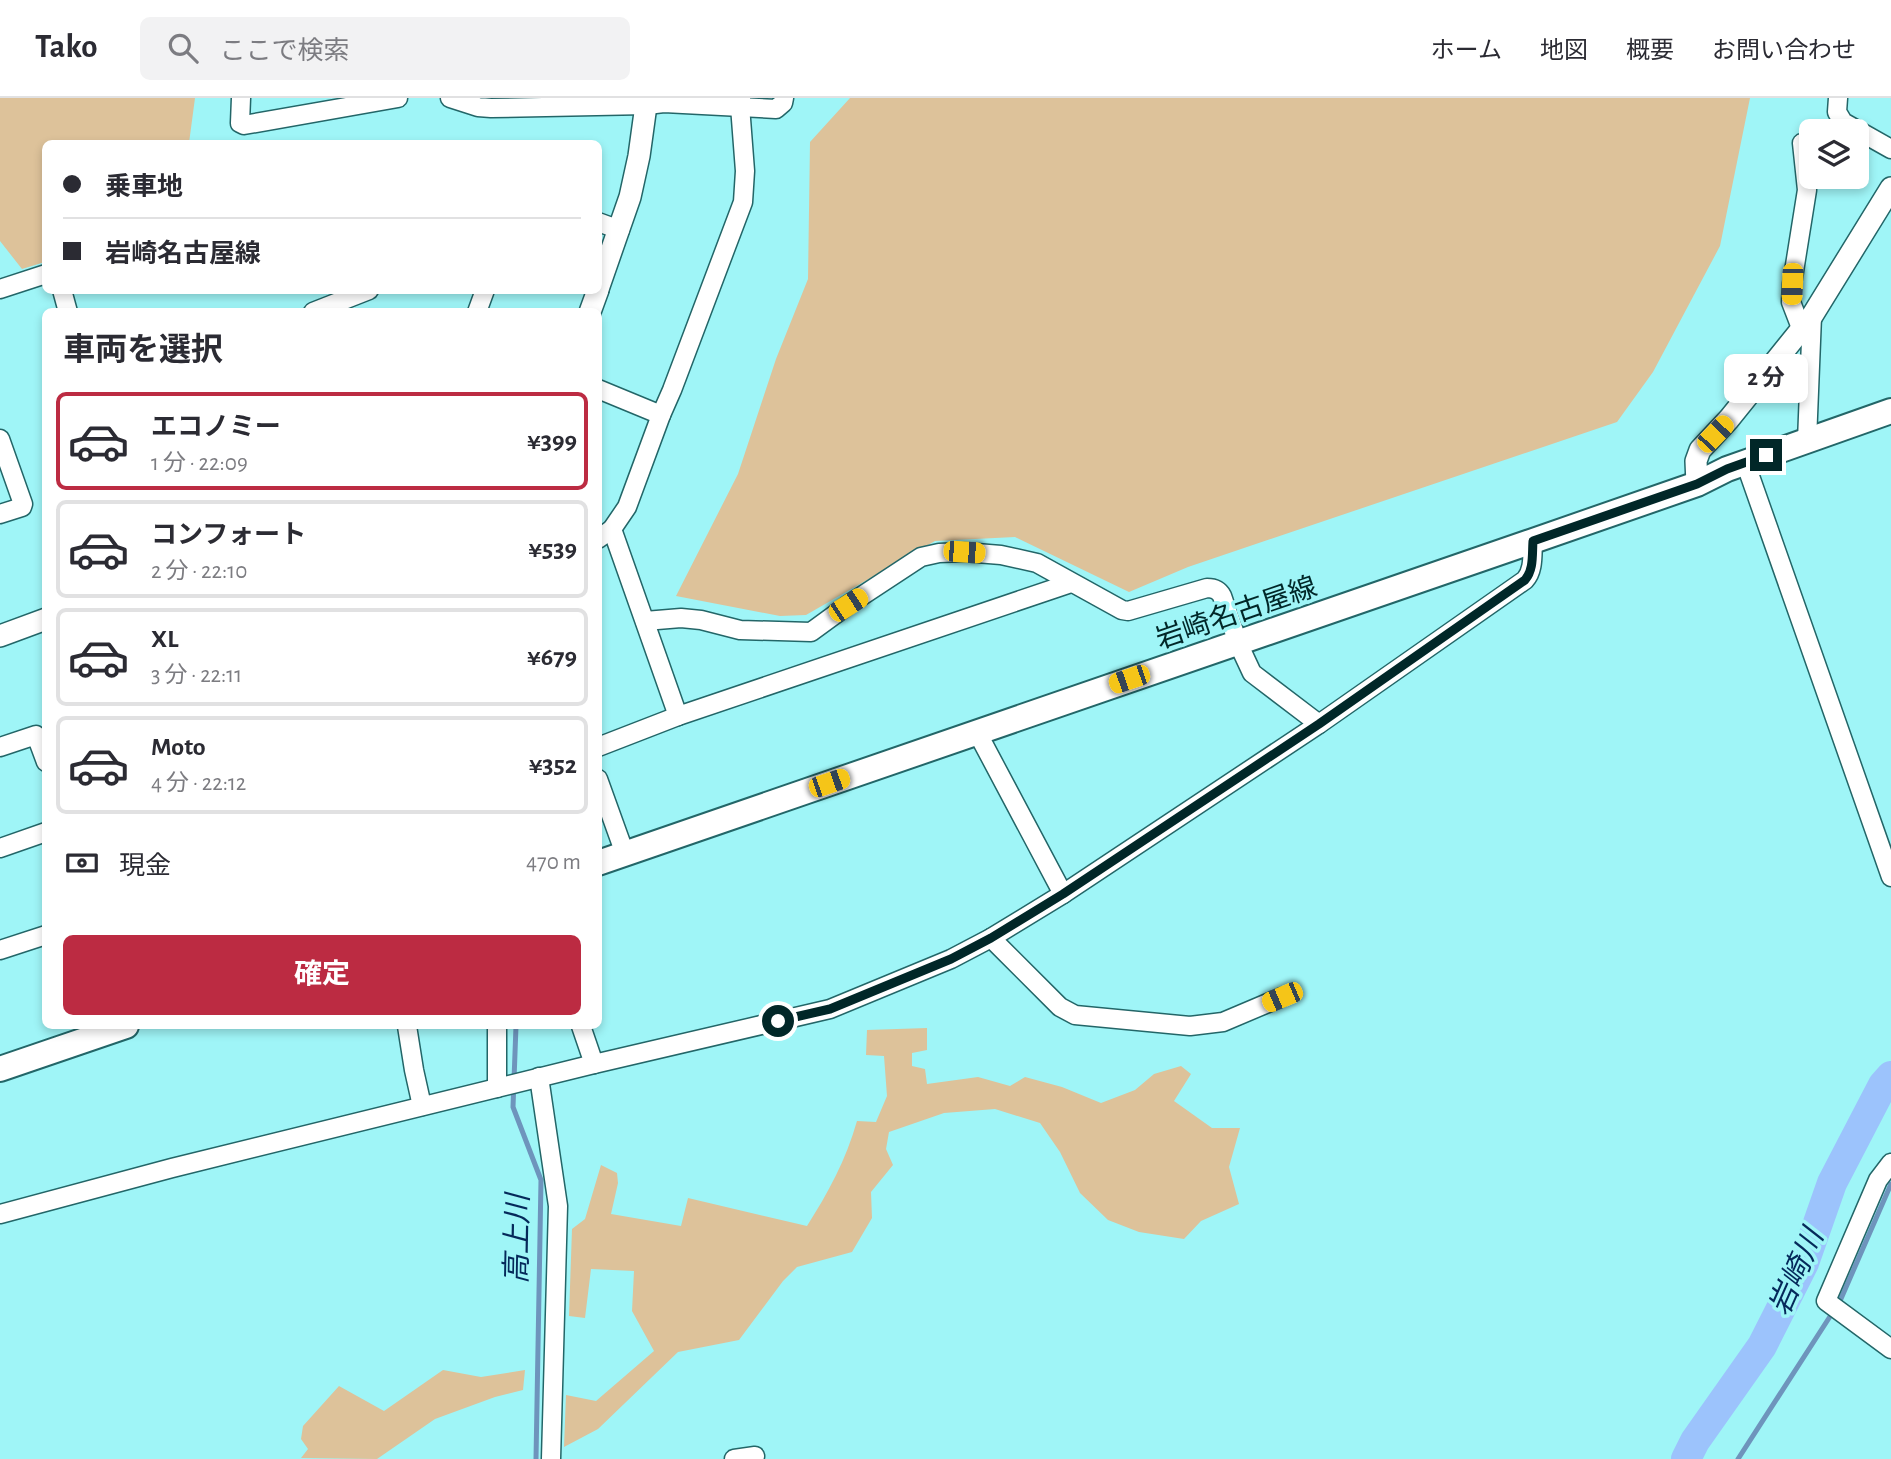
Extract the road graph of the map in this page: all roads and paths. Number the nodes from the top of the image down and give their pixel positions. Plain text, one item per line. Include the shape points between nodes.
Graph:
1 (242, 98) edge
2 (398, 98) edge
3 (450, 98) edge
4 (784, 98) edge
5 (1839, 98) edge
6 (647, 102) edge
7 (741, 102) edge
8 (1891, 149) edge
9 (1891, 188) edge
10 (1807, 189) edge
11 (602, 223) edge
12 (620, 230) junction
13 (42, 275) edge
14 (602, 279) edge
15 (0, 289) edge
16 (359, 294) edge
17 (323, 308) edge
18 (1806, 322) junction
19 (602, 391) edge
20 (1891, 411) edge
21 (661, 415) junction
22 (0, 439) edge
23 (1807, 441) junction
24 (1745, 462) junction
25 (1697, 484) junction
26 (0, 514) edge
27 (605, 534) edge
28 (1533, 541) junction
29 (1071, 583) junction
30 (42, 620) edge
31 (645, 621) junction
32 (0, 635) edge
33 (1238, 643) junction
34 (678, 716) junction
35 (1319, 724) junction
36 (977, 732) junction
37 (602, 745) edge
38 (0, 747) edge
39 (42, 751) edge
40 (602, 790) edge
41 (42, 833) edge
42 (0, 848) edge
43 (625, 854) junction
44 (602, 862) edge
45 (1891, 877) edge
46 (1063, 894) junction
47 (42, 936) edge
48 (991, 938) junction
49 (0, 950) edge
50 (1282, 997) dead end
51 (117, 1029) edge
52 (408, 1029) edge
53 (498, 1029) edge
54 (582, 1029) edge
55 (594, 1064) junction
56 (0, 1069) edge
57 (516, 1083) junction
58 (422, 1106) junction
59 (1891, 1163) edge
60 (0, 1214) edge
61 (1891, 1349) edge
62 (755, 1456) dead end
63 (551, 1459) edge
64 (734, 1459) edge

1 - 2 street via 240,123 244,125
3 - 6 street via 491,108
4 - 7 street via 776,109
5 - 8 street via 1837,112 1843,122
6 - 7 street
6 - 12 street
7 - 21 street via 743,202
9 - 18 street
10 - 18 street via 1791,302
11 - 12 street
12 - 14 street
13 - 15 street
16 - 17 street
18 - 23 street
18 - 25 street via 1700,450
19 - 21 street
20 - 23 main road, 岩崎名古屋線
21 - 27 street via 627,508
22 - 26 street via 23,504
23 - 24 main road, 岩崎名古屋線
24 - 25 main road, 岩崎名古屋線
24 - 45 street
25 - 28 main road, 岩崎名古屋線
27 - 31 street
28 - 33 main road, 岩崎名古屋線
28 - 35 street via 1530,574 1525,580
29 - 31 street via 1037,563 1001,555 939,553 921,557 811,632 740,630 681,618
29 - 33 street via 1128,611 1212,588 1222,596
29 - 34 street
30 - 32 street
31 - 34 street
33 - 35 street via 1257,678
33 - 36 main road, 岩崎名古屋線
34 - 37 street
35 - 46 street
36 - 43 main road, 岩崎名古屋線
36 - 46 street
38 - 39 street via 36,734
40 - 43 street
41 - 42 street
43 - 44 main road, 岩崎名古屋線
46 - 48 street
47 - 49 street
48 - 50 street via 1060,1007 1075,1015 1190,1026 1223,1022
48 - 55 street via 830,1009
51 - 56 main road
52 - 58 street
53 - 57 street
54 - 55 street
55 - 57 street
57 - 58 street
57 - 63 street via 558,1206
58 - 60 street
59 - 61 street via 1878,1180 1826,1301
62 - 64 street

